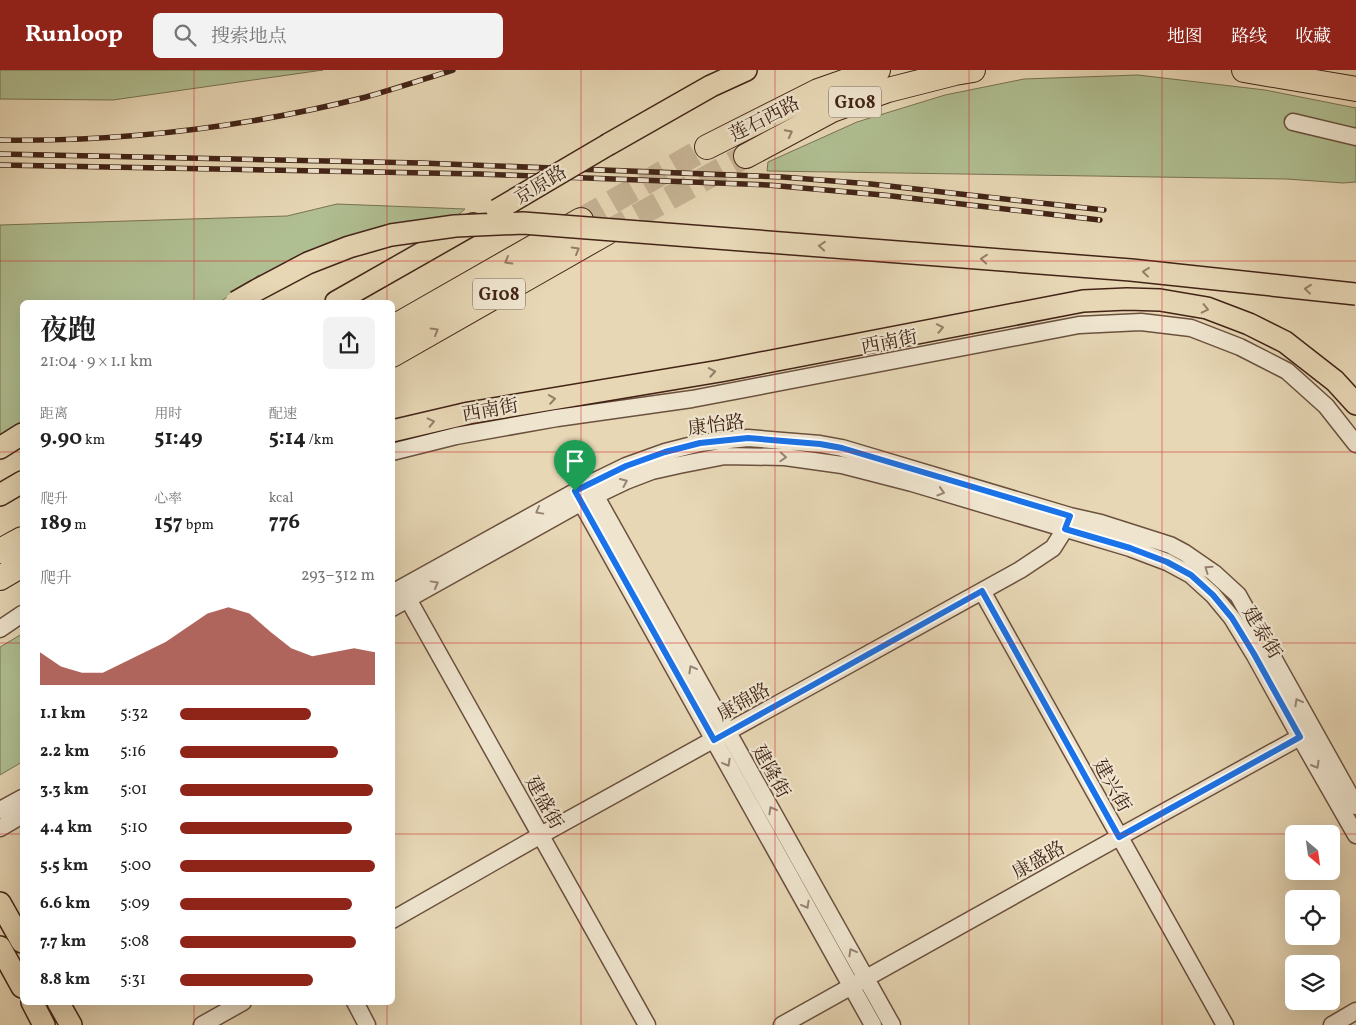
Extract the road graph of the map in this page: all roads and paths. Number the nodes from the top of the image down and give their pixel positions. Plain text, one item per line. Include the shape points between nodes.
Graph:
1 (746, 70) edge
2 (878, 70) edge
3 (973, 70) edge
4 (1244, 70) edge
5 (1356, 89) edge
6 (1293, 122) dead end
7 (1356, 137) edge
8 (707, 147) tunnel mouth
9 (746, 156) tunnel mouth
10 (581, 220) tunnel mouth
11 (606, 234) tunnel mouth
12 (1356, 294) edge
13 (240, 300) edge
14 (340, 300) edge
15 (395, 326) edge
16 (395, 353) edge
17 (1356, 404) edge
18 (395, 430) edge
19 (20, 435) edge
20 (1356, 444) edge
21 (0, 448) edge
22 (395, 451) edge
23 (20, 483) edge
24 (585, 493) junction
25 (0, 495) edge
26 (1068, 522) junction
27 (20, 540) edge
28 (0, 551) edge
29 (20, 567) edge
30 (20, 573) edge
31 (0, 578) edge
32 (0, 582) edge
33 (395, 591) edge
34 (982, 591) junction
35 (408, 599) junction
36 (395, 606) edge
37 (20, 615) edge
38 (0, 629) edge
39 (1306, 733) junction
40 (721, 736) junction
41 (20, 799) edge
42 (1356, 806) edge
43 (0, 810) edge
44 (20, 817) edge
45 (0, 828) edge
46 (541, 835) junction
47 (1356, 835) edge
48 (1119, 837) junction
49 (0, 904) edge
50 (395, 918) edge
51 (20, 939) edge
52 (0, 947) edge
53 (866, 978) junction
54 (20, 982) edge
55 (851, 986) junction
56 (34, 1005) edge
57 (60, 1005) edge
58 (238, 1005) edge
59 (357, 1005) edge
60 (1356, 1011) edge
61 (44, 1025) edge
62 (71, 1025) edge
63 (202, 1025) edge
64 (367, 1025) edge
65 (646, 1025) edge
66 (782, 1025) edge
67 (873, 1025) edge
68 (892, 1025) edge
69 (1225, 1025) edge
70 (1332, 1025) edge

1 - 14 main road, 京原路, bridge via 711,86
2 - 8 highway, 莲石西路 / G108 via 818,91
9 -> 3 highway, 莲石西路 / G108 via 832,110 888,90
4 - 5 highway
6 - 7 street
10 -> 15 highway, G108
16 -> 11 highway, G108
12 -> 13 main road, bridge via 1130,270 522,223 455,226 383,237 308,263
18 -> 17 main road via 469,413 720,371 1083,301 1127,298 1207,308 1249,324 1285,342 1335,381
19 - 21 main road
20 - 22 street, 西南街 via 1326,406 1287,371 1240,347 1190,328 1141,322 1079,324 702,397 456,436
23 - 25 main road
24 - 26 street, 康怡路 via 626,466 665,452 700,443 748,438 842,448
24 -> 33 street, 康怡路
35 -> 24 street, 康怡路
24 - 40 street, 建隆街
26 - 34 street, 康锦路 via 1053,548
26 - 39 street, 建泰街 via 1101,523 1170,545 1214,573 1238,595
27 - 28 highway
29 - 31 highway
30 - 32 main road
34 - 40 street, 康锦路
34 - 48 street, 建兴街
35 - 36 street, 康怡路
35 - 46 street, 建盛街
37 - 38 street
39 - 42 street, 建泰街
39 -> 47 street, 建泰街
39 - 48 street, 康盛路
40 - 46 street, 康锦路
53 -> 40 street, 建隆街
40 -> 55 street, 建隆街
41 - 43 street
44 - 45 street
46 - 50 street, 康锦路
46 - 65 street, 建盛街
48 - 53 street, 康盛路
48 - 69 street, 建兴街
49 - 51 main road
52 - 54 main road
53 - 55 street, 康盛路
53 - 68 street, 建隆街
55 - 66 street, 康盛路
55 - 67 street, 建隆街
56 - 61 main road
57 - 62 main road
58 - 63 street
59 - 64 street
60 - 70 street

